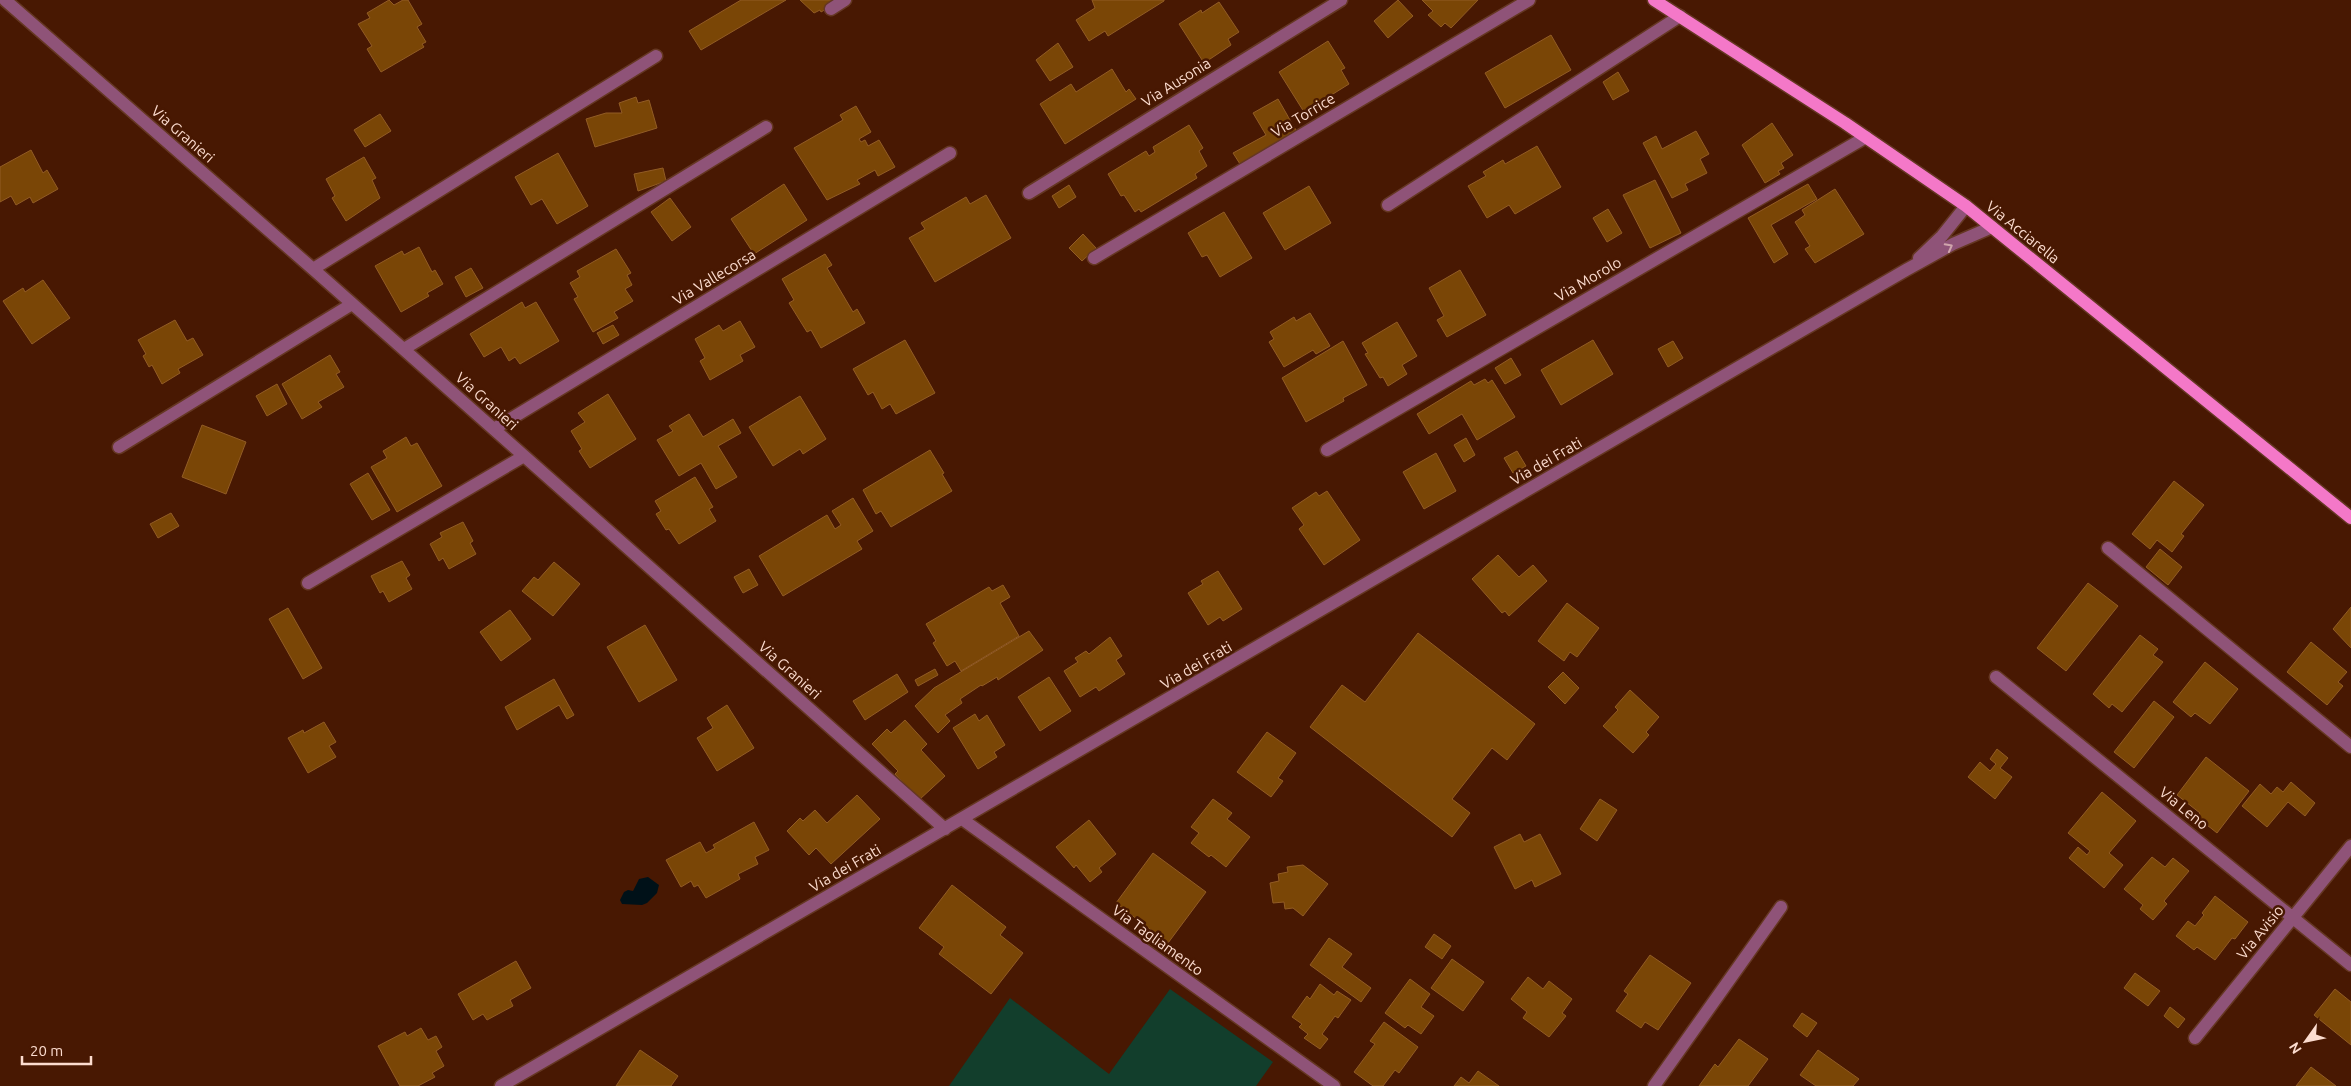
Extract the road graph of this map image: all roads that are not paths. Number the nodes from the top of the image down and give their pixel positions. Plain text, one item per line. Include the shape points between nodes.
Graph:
1 (5, 0) edge
2 (845, 0) edge
3 (1341, 0) edge
4 (1529, 0) edge
5 (1654, 0) edge
6 (831, 9) dead end
7 (1680, 16) junction
8 (656, 56) dead end
9 (766, 127) dead end
10 (1866, 137) junction
11 (950, 153) dead end
12 (1028, 192) dead end
13 (1388, 205) dead end
14 (1966, 206) junction
15 (1992, 227) junction
16 (1094, 258) dead end
17 (313, 269) junction
18 (1906, 270) junction
19 (352, 304) junction
20 (404, 349) junction
21 (494, 429) junction
22 (119, 448) dead end
23 (1327, 450) dead end
24 (524, 456) junction
25 (2351, 518) edge
26 (2108, 548) dead end
27 (308, 583) dead end
28 (1996, 677) dead end
29 (2351, 747) edge
30 (962, 820) junction
31 (945, 829) junction
32 (2351, 846) edge
33 (1781, 906) dead end
34 (2293, 918) junction
35 (2351, 965) edge
36 (2195, 1038) dead end
37 (501, 1086) edge
38 (1334, 1086) edge
39 (1654, 1086) edge

1 - 17 street, Via Granieri
2 - 6 street
3 - 12 street, Via Ausonia
4 - 16 street, Via Torrice
5 - 7 main road, Via Acciarella
7 - 10 main road, Via Acciarella
7 - 13 street
8 - 17 street
9 - 20 street
10 - 14 main road, Via Acciarella
10 - 23 street, Via Morolo
11 - 21 street, Via Vallecorsa
14 - 15 main road, Via Acciarella
14 - 18 street, Via dei Frati via 1942,236
18 -> 15 street, Via dei Frati
15 - 25 main road, Via Acciarella
17 - 19 street, Via Granieri
18 - 30 street, Via dei Frati
19 - 20 street, Via Granieri
19 - 22 street
20 - 21 street, Via Granieri
21 - 24 street, Via Granieri
24 - 27 street
24 - 31 street, Via Granieri
26 - 29 street
28 - 34 street, Via Leno
30 - 31 street, Via dei Frati
30 - 38 street, Via Tagliamento
31 - 37 street, Via dei Frati
32 - 34 street, Via Avisio
33 - 39 street
34 - 35 street, Via Leno
34 - 36 street, Via Avisio

